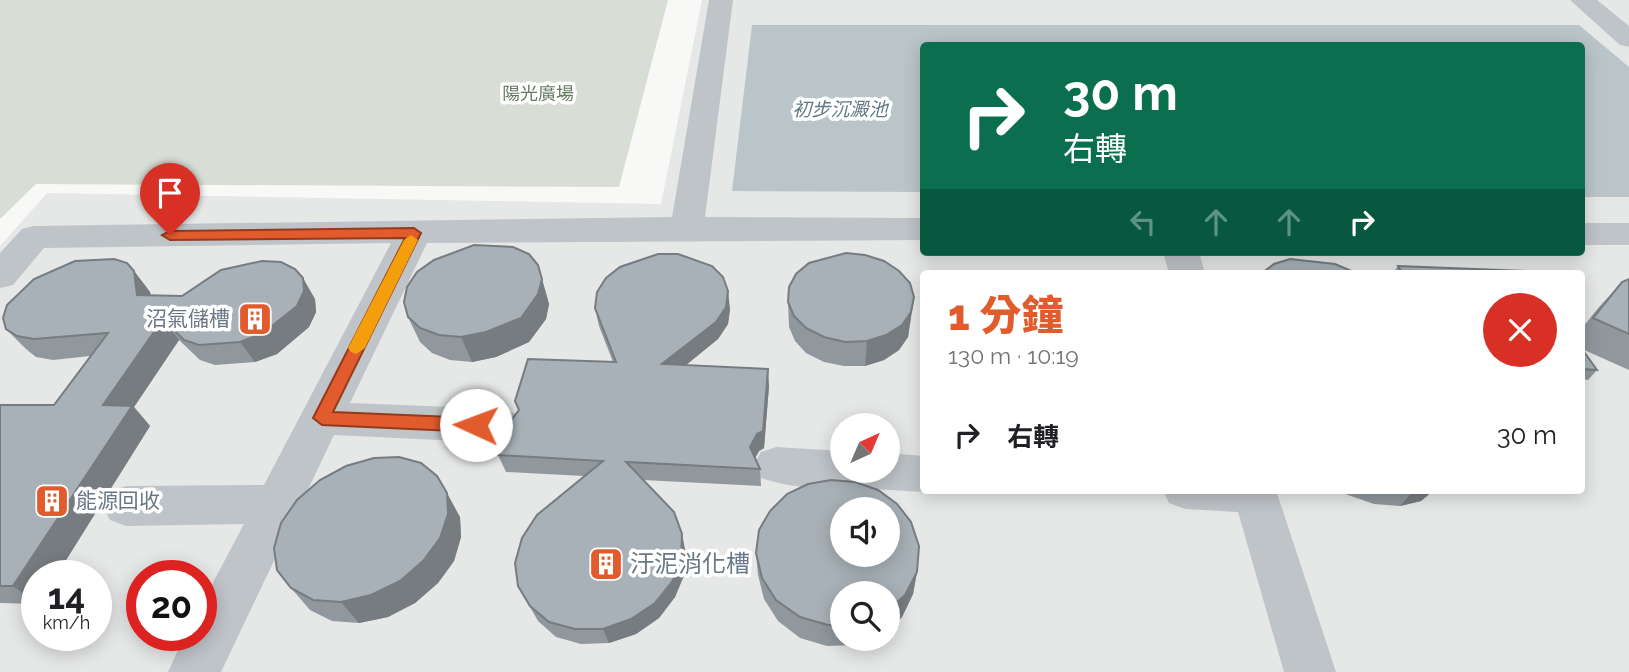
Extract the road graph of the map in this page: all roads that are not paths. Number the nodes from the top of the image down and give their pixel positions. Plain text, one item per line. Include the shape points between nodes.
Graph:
1 (721, 0) edge
2 (1582, 0) edge
3 (1629, 39) edge
4 (687, 228) junction
5 (920, 229) edge
6 (414, 233) junction
7 (1585, 234) edge
8 (1629, 234) edge
9 (0, 276) edge
10 (322, 418) junction
11 (502, 426) dead end
12 (776, 465) dead end
13 (830, 468) edge
14 (900, 473) edge
15 (920, 474) edge
16 (1255, 494) edge
17 (278, 504) junction
18 (125, 506) dead end
19 (194, 672) edge
20 (1310, 672) edge

1 - 4 lane
2 - 3 lane
4 - 5 lane
4 - 6 lane
6 - 9 lane via 34,237
6 - 10 lane
7 - 8 lane
10 - 11 lane
10 - 17 lane
12 - 13 lane
14 - 15 lane
16 - 20 lane
17 - 18 lane
17 - 19 lane

